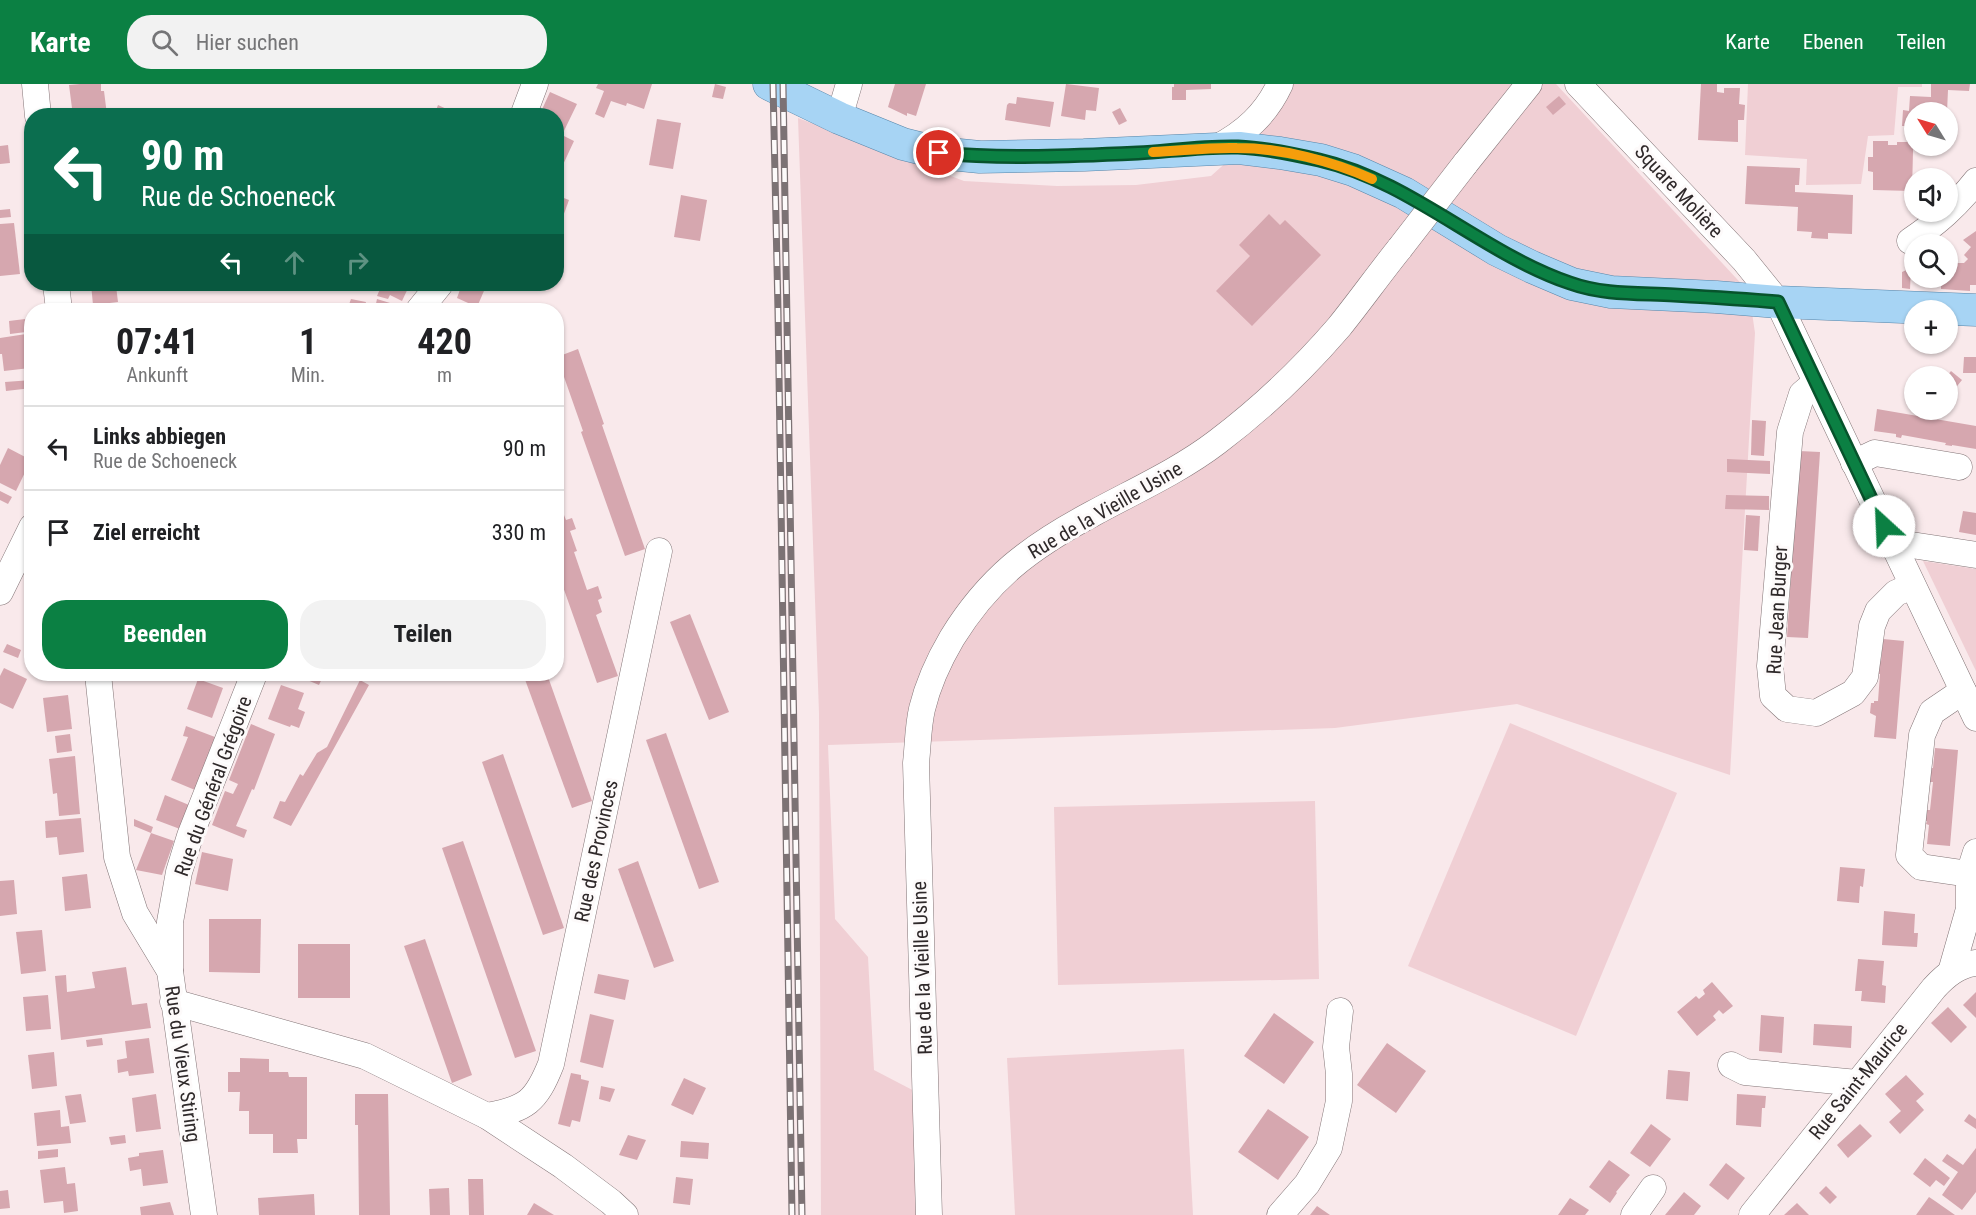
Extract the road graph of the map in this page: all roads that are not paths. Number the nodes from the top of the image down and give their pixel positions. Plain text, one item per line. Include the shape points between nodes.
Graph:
1 (35, 84) edge
2 (535, 84) edge
3 (769, 84) edge
4 (849, 84) edge
5 (1280, 84) edge
6 (1529, 84) edge
7 (1578, 84) edge
8 (37, 108) edge
9 (526, 108) edge
10 (839, 118) junction
11 (1216, 148) junction
12 (1976, 181) edge
13 (1920, 234) edge
14 (434, 291) edge
15 (1778, 302) junction
16 (425, 303) edge
17 (1976, 309) edge
18 (1815, 383) junction
19 (1854, 463) junction
20 (1959, 466) dead end
21 (24, 543) edge
22 (1894, 548) junction
23 (659, 551) dead end
24 (1976, 555) edge
25 (1912, 586) junction
26 (0, 592) edge
27 (99, 681) edge
28 (251, 681) edge
29 (1963, 691) junction
30 (1976, 718) edge
31 (1973, 863) edge
32 (1976, 963) edge
33 (170, 971) junction
34 (1951, 972) junction
35 (173, 1002) junction
36 (1340, 1011) dead end
37 (1731, 1065) dead end
38 (1857, 1083) junction
39 (487, 1116) junction
40 (1653, 1188) dead end
41 (204, 1215) edge
42 (625, 1215) edge
43 (929, 1215) edge
44 (1280, 1215) edge
45 (1634, 1215) edge
46 (1752, 1215) edge

1 - 8 street
2 - 9 street
3 - 10 main road
4 - 10 street
5 - 11 street via 1273,99 1246,130
6 - 43 street, Rue de la Vieille Usine, bridge via 1338,327 1289,382 1215,444 1174,471 1027,553 987,589 943,653 922,710 916,763
7 - 15 street, Square Molière via 1744,260
10 - 11 main road via 903,144 980,157
11 - 15 main road via 1280,153 1353,170 1404,193 1497,250 1572,284 1611,292
12 - 13 street via 1957,204
14 - 16 street
15 - 17 main road
15 - 18 street
18 - 19 street
18 - 25 street, Rue Jean Burger via 1802,394 1790,432 1770,666 1773,696 1787,709 1815,713 1853,693 1865,676 1878,611 1896,593
19 - 20 street via 1875,453
19 - 22 street
21 - 26 street
22 - 24 street via 1905,543
22 - 25 street
23 - 39 street, Rue des Provinces via 551,1064 537,1095 525,1105
25 - 29 street
27 - 33 street, Rue du Vieux Stiring via 117,857 135,913
28 - 33 street, Rue du Général Grégoire via 179,872 170,922
29 - 30 street
29 - 31 street via 1932,712 1922,735 1909,855 1921,867
31 - 34 street via 1969,909
32 - 34 street, Rue Saint-Maurice
33 - 35 street, Rue du Vieux Stiring
34 - 38 street, Rue Saint-Maurice
35 - 39 street via 365,1056
35 - 41 street, Rue du Vieux Stiring
36 - 44 street via 1336,1047 1339,1101 1329,1148 1307,1184
37 - 38 street via 1745,1072
38 - 46 street, Rue Saint-Maurice
39 - 42 street via 563,1166
40 - 45 street

